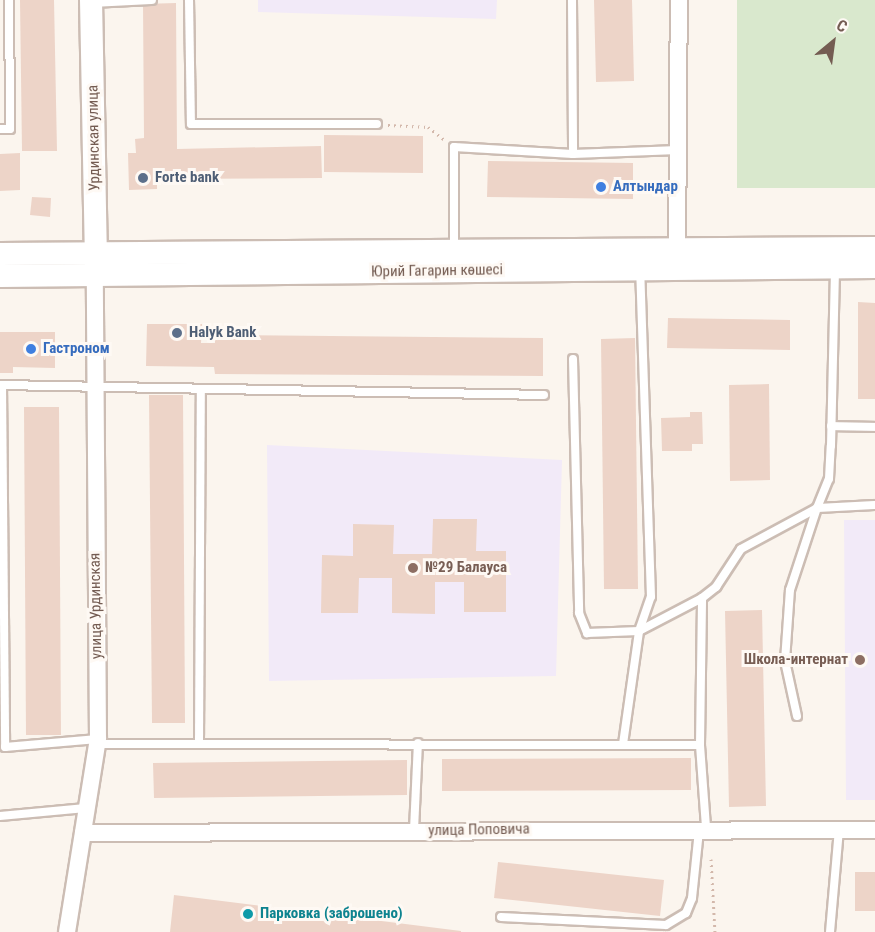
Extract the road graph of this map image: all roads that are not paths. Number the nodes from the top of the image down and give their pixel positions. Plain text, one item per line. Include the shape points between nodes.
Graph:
1 (9, 0) edge
2 (152, 0) edge
3 (189, 0) edge
4 (572, 0) edge
5 (679, 0) edge
6 (91, 1) edge
7 (377, 124) road end
8 (0, 129) edge
9 (678, 150) junction
10 (573, 154) junction
11 (875, 248) edge
12 (96, 252) junction
13 (454, 252) junction
14 (0, 254) edge
15 (677, 258) junction
16 (835, 258) junction
17 (875, 267) edge
18 (640, 268) junction
19 (0, 276) edge
20 (95, 277) junction
21 (573, 359) dead end
22 (94, 384) junction
23 (1, 385) edge
24 (201, 390) junction
25 (544, 395) dead end
26 (831, 426) junction
27 (875, 427) edge
28 (875, 505) edge
29 (817, 508) junction
30 (702, 598) junction
31 (639, 631) junction
32 (797, 716) dead end
33 (97, 741) junction
34 (200, 742) junction
35 (418, 743) junction
36 (623, 744) junction
37 (700, 746) junction
38 (86, 808) junction
39 (0, 816) edge
40 (703, 827) junction
41 (839, 829) junction
42 (414, 830) junction
43 (875, 830) edge
44 (83, 833) junction
45 (501, 917) dead end
46 (67, 932) edge
47 (830, 932) edge

1 - 8 lane via 10,129
2 - 6 lane
3 - 7 lane via 191,124
4 - 10 lane
5 - 9 street
6 - 12 main road, Урдинская улица
9 - 10 lane
9 - 15 street
10 - 13 lane via 454,147
11 - 16 main road, Юрий Гагарин көшесі
12 - 13 main road, Юрий Гагарин көшесі
12 - 14 main road, Юрий Гагарин көшесі
12 - 20 main road, Урдинская улица
13 - 15 main road, Юрий Гагарин көшесі
15 - 16 main road, Юрий Гагарин көшесі
15 - 18 main road, Юрий Гагарин көшесі
16 - 17 main road, Юрий Гагарин көшесі
16 - 26 lane
18 - 20 main road, Юрий Гагарин көшесі
18 - 31 lane via 651,597
19 - 20 main road, Юрий Гагарин көшесі
20 - 22 street, улица Урдинская
21 - 31 lane via 579,614 587,633
22 - 23 lane
22 - 24 lane
22 - 33 street, улица Урдинская
23 - 33 lane via 4,747
24 - 25 lane
24 - 34 lane
26 - 27 lane
26 - 29 lane via 828,479
28 - 29 lane
29 - 30 lane via 741,549 716,587
29 - 32 lane via 789,590 785,661
30 - 31 lane
30 - 37 lane
31 - 36 lane
33 - 34 lane
33 - 38 street, улица Урдинская
34 - 35 lane
35 - 36 lane
35 - 42 lane
36 - 37 lane
37 - 40 lane
38 - 39 lane
38 - 44 street, улица Урдинская
40 - 41 street, улица Поповича
40 - 42 street, улица Поповича
40 - 45 lane via 692,898 686,913 666,925
41 - 43 street, улица Поповича
41 - 47 lane
42 - 44 street, улица Поповича
44 - 46 street, улица Урдинская

